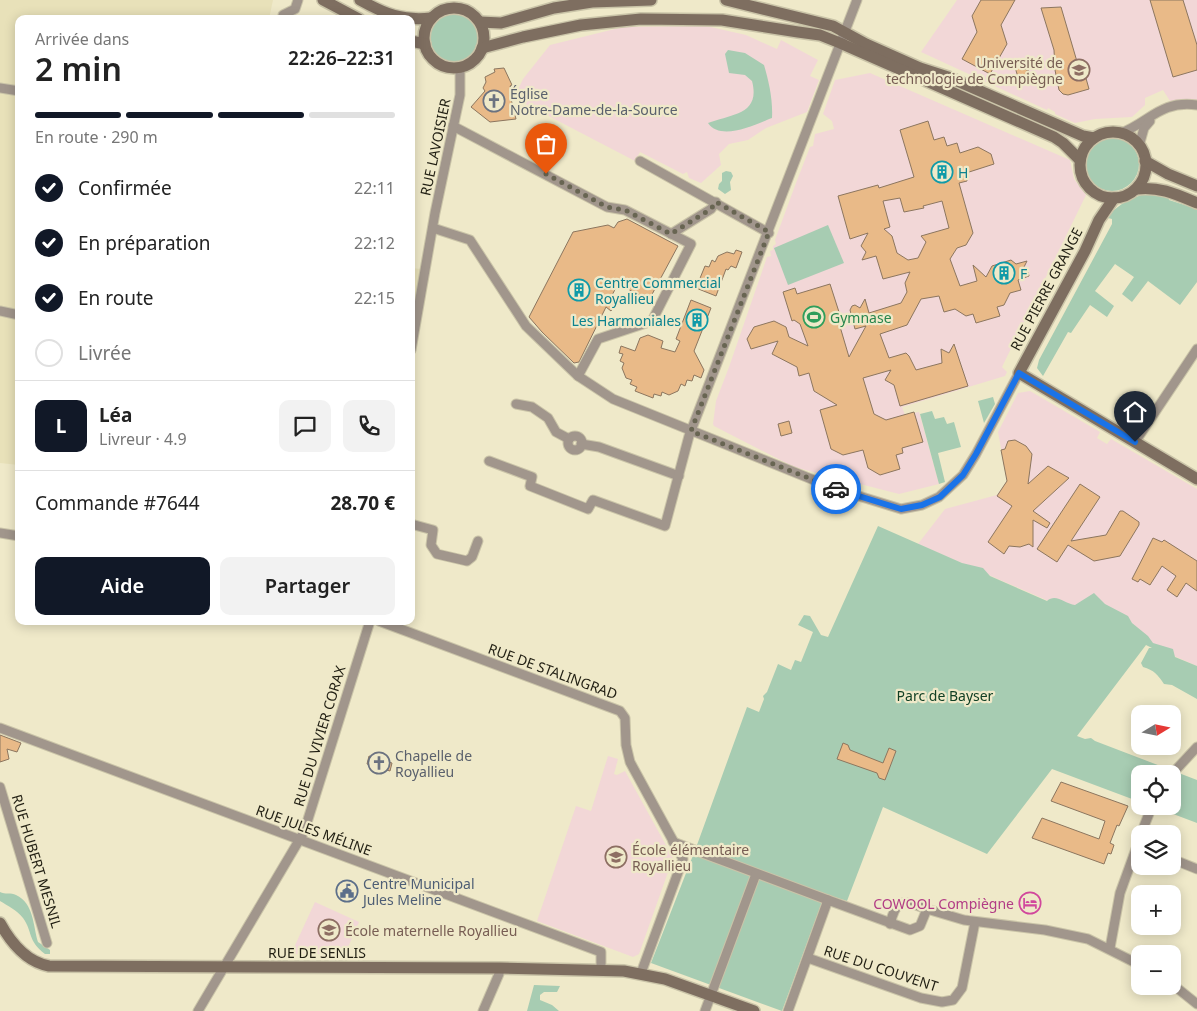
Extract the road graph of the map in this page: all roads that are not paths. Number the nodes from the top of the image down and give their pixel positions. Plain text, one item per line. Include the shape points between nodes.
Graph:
1 (298, 0) edge
2 (323, 0) edge
3 (360, 0) edge
4 (651, 0) edge
5 (726, 0) edge
6 (857, 0) edge
7 (283, 15) edge
8 (351, 15) edge
9 (392, 15) edge
10 (415, 18) edge
11 (431, 18) junction
12 (480, 22) junction
13 (842, 38) junction
14 (415, 42) edge
15 (425, 44) junction
16 (482, 48) junction
17 (460, 67) junction
18 (0, 88) edge
19 (15, 90) edge
20 (1197, 105) edge
21 (1158, 111) junction
22 (453, 126) junction
23 (1121, 133) junction
24 (1094, 138) junction
25 (1139, 146) junction
26 (1080, 160) junction
27 (640, 161) dead end
28 (1145, 161) junction
29 (1197, 186) edge
30 (1136, 189) junction
31 (1094, 193) junction
32 (1114, 198) junction
33 (716, 202) junction
34 (1197, 203) edge
35 (1099, 220) junction
36 (433, 228) junction
37 (769, 232) junction
38 (671, 234) junction
39 (0, 311) edge
40 (15, 314) edge
41 (415, 328) edge
42 (1197, 349) edge
43 (1019, 373) junction
44 (578, 376) junction
45 (516, 404) dead end
46 (691, 431) junction
47 (1135, 442) junction
48 (489, 461) dead end
49 (679, 476) junction
50 (1197, 479) edge
51 (415, 525) edge
52 (0, 533) edge
53 (15, 535) edge
54 (478, 541) dead end
55 (369, 625) edge
56 (390, 625) edge
57 (0, 728) edge
58 (1197, 747) edge
59 (1180, 765) edge
60 (0, 788) edge
61 (300, 838) junction
62 (673, 842) junction
63 (1181, 863) edge
64 (1131, 865) edge
65 (1197, 869) edge
66 (756, 874) junction
67 (828, 900) junction
68 (926, 910) junction
69 (975, 922) junction
70 (890, 924) junction
71 (2, 929) edge
72 (47, 943) dead end
73 (1110, 948) junction
74 (808, 958) junction
75 (1131, 960) edge
76 (224, 967) junction
77 (500, 968) junction
78 (601, 970) junction
79 (641, 973) junction
80 (1181, 991) edge
81 (711, 995) junction
82 (1197, 1004) edge
83 (198, 1011) edge
84 (484, 1011) edge
85 (705, 1011) edge
86 (754, 1011) edge
87 (788, 1011) edge

1 - 7 street via 295,9
2 - 8 main road
3 - 9 main road
4 - 12 main road via 592,2 554,8 501,23
5 - 13 main road via 822,23
6 - 13 street
10 - 11 main road
11 - 12 main road via 440,11 462,8
11 - 15 main road
12 - 16 main road via 484,39
13 - 16 main road via 722,20 658,19 581,26
13 - 24 main road via 866,44
13 - 26 main road via 1054,137
13 - 37 street
14 - 15 main road
15 - 17 main road via 428,53 442,65
16 - 17 main road via 474,61
17 - 22 street, RUE LAVOISIER via 460,95
18 - 19 street
20 - 21 street via 1177,105
21 - 23 street
21 - 25 street via 1144,128
22 - 36 street, RUE LAVOISIER
22 - 38 street via 607,207 625,210
23 - 24 main road
23 - 25 main road
24 - 26 main road
25 - 28 main road
26 - 31 main road via 1082,178
27 - 33 street
28 - 29 main road
28 - 30 main road via 1144,176
30 - 32 main road
30 - 34 main road via 1165,190
31 - 32 main road
31 - 35 main road, RUE PIERRE GRANGE
32 - 35 main road, RUE PIERRE GRANGE
33 - 37 street
33 - 38 street via 711,209
35 - 43 main road, RUE PIERRE GRANGE
36 - 41 street, RUE LAVOISIER
36 - 44 street via 470,240 526,326
37 - 46 street
38 - 44 street via 691,244 652,321 598,339
39 - 40 street
42 - 47 street
43 - 46 street via 963,475 940,497 911,509 901,509 836,489
43 - 47 main road
44 - 46 street via 613,399
45 - 49 street via 532,406 548,418 556,432 569,438 579,437 581,444 599,447
46 - 49 street
47 - 50 main road
48 - 49 street via 532,478 530,486 588,509 593,500 665,526
51 - 54 street via 433,530 430,544 437,554 460,560 467,561 472,557
52 - 53 street
55 - 61 street, RUE DU VIVIER CORAX
56 - 62 street, RUE DE STALINGRAD via 620,710 625,718 630,762
57 - 61 street, RUE JULES MÉLINE
58 - 59 street
60 - 72 street, RUE HUBERT MESNIL
61 - 76 street, RUE DU VIVIER CORAX
61 - 78 street, RUE JULES MÉLINE via 601,952
62 - 66 street
62 - 79 street, RUE DE STALINGRAD via 683,859
63 - 65 street
64 - 73 street via 1120,893
66 - 67 street
66 - 81 street
67 - 70 street
67 - 74 street
68 - 69 street
68 - 70 street via 916,929
68 - 70 street via 907,902 899,904 894,908
69 - 73 street via 1045,930 1088,939
69 - 74 street, RUE DU COUVENT via 962,988 952,1000 942,1002 921,998
71 - 76 main road, RUE DE SENLIS via 28,957 49,966
73 - 75 street
74 - 87 street
76 - 77 main road, RUE DE SENLIS
76 - 83 street, RUE DU VIVIER CORAX
77 - 78 main road, RUE DE SENLIS
77 - 84 street
78 - 79 main road, RUE DE SENLIS
79 - 81 main road, RUE DE SENLIS
80 - 82 street
81 - 85 street
81 - 86 main road, RUE DE SENLIS

